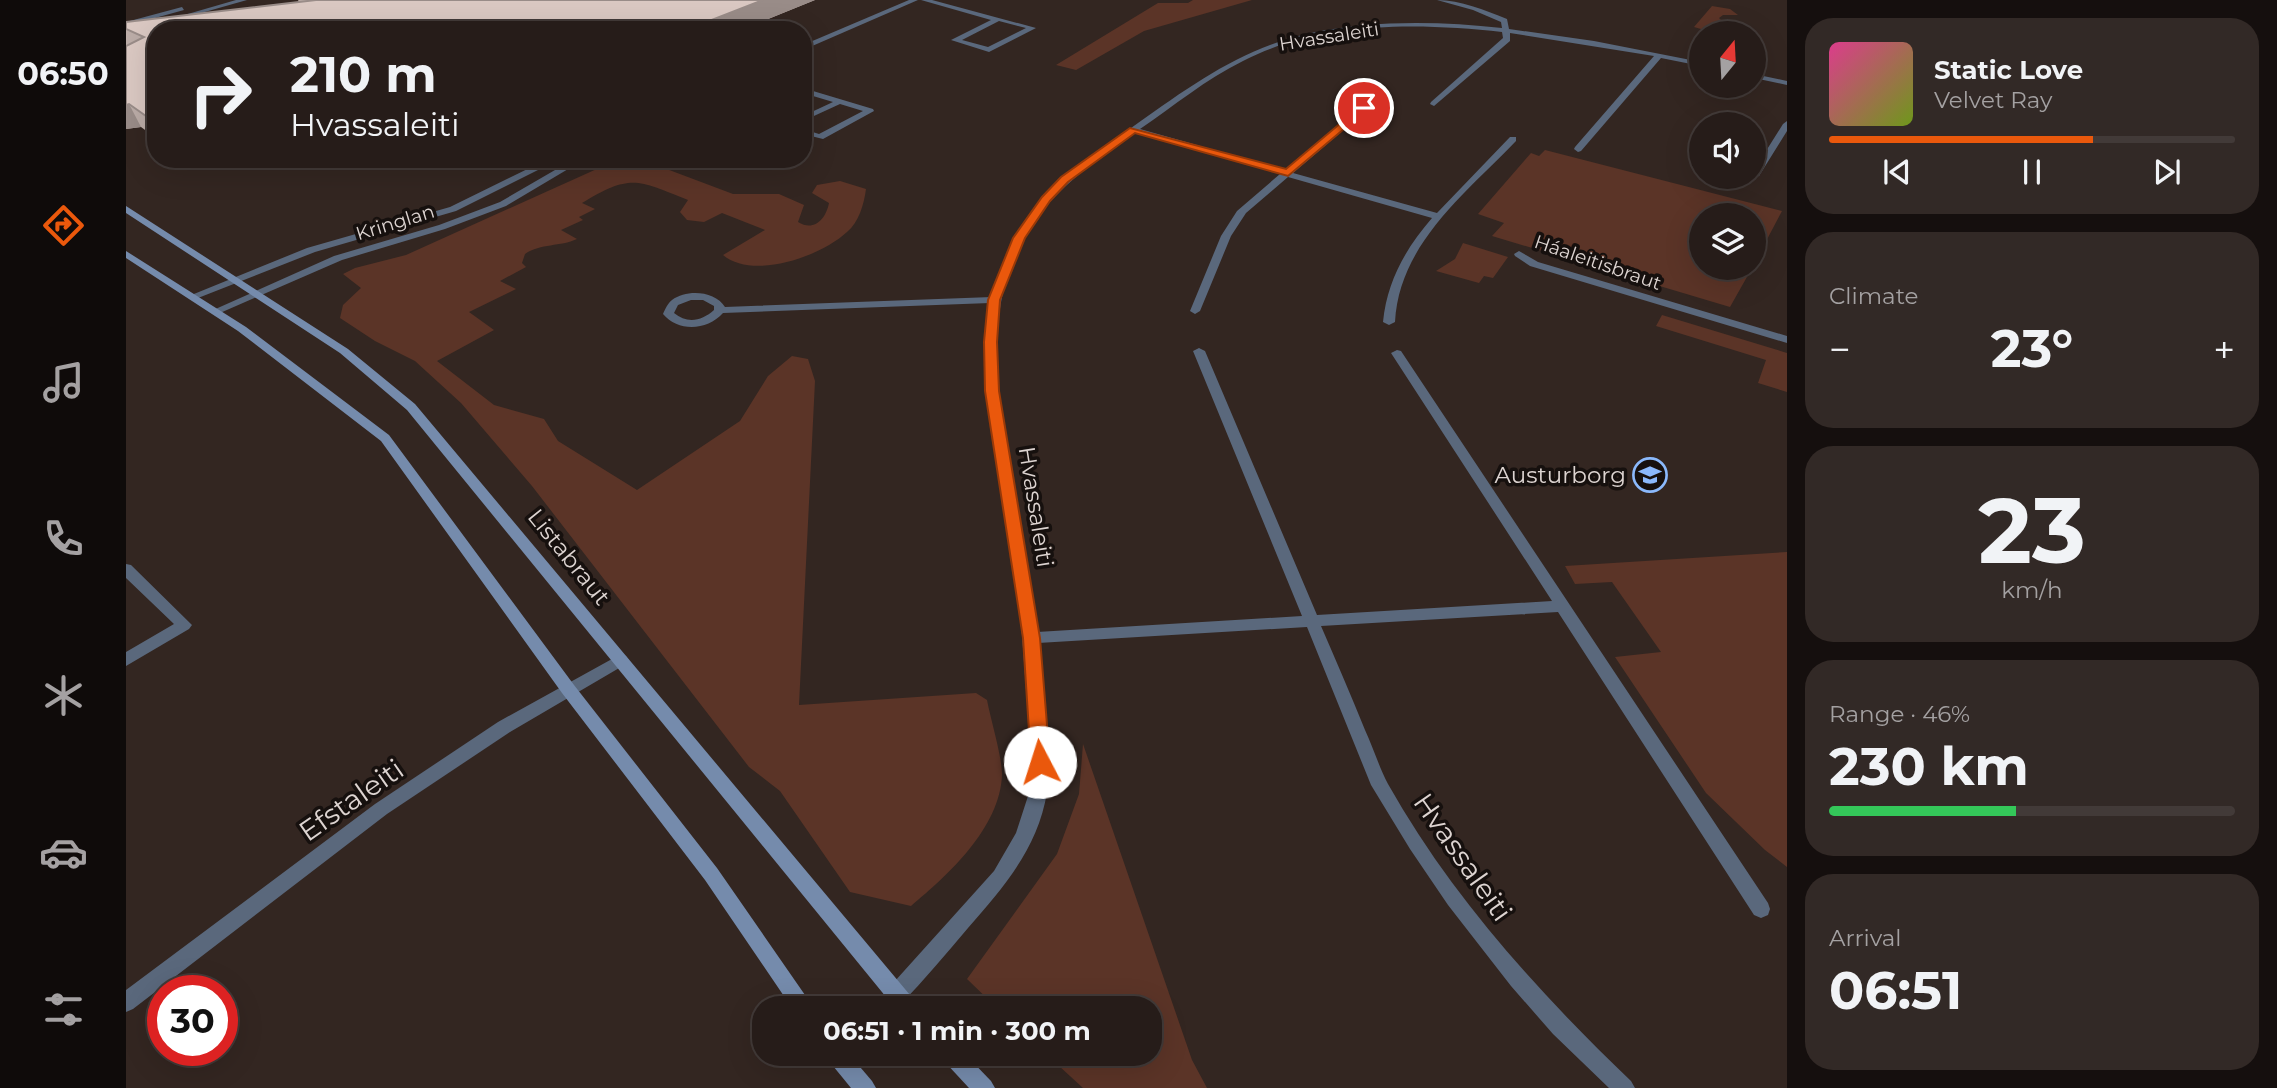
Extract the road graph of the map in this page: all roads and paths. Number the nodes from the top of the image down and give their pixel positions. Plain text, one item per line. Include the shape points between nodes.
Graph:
1 (214, 0) edge
2 (244, 0) edge
3 (915, 0) edge
4 (924, 0) edge
5 (1440, 0) edge
6 (998, 19) junction
7 (169, 21) edge
8 (126, 24) edge
9 (147, 27) edge
10 (1507, 29) junction
11 (126, 33) edge
12 (812, 44) edge
13 (1659, 55) junction
14 (1689, 61) edge
15 (1766, 79) edge
16 (1787, 83) edge
17 (812, 93) edge
18 (839, 102) junction
19 (1434, 104) dead end
20 (1364, 108) dead end
21 (812, 115) edge
22 (1787, 124) edge
23 (1133, 130) junction
24 (812, 134) edge
25 (1513, 139) dead end
26 (1578, 149) dead end
27 (1766, 156) edge
28 (537, 168) edge
29 (565, 168) edge
30 (1288, 173) junction
31 (126, 209) edge
32 (1440, 217) junction
33 (126, 254) edge
34 (1519, 254) dead end
35 (233, 280) junction
36 (254, 294) junction
37 (194, 296) junction
38 (994, 300) junction
39 (720, 310) dead end
40 (216, 311) junction
41 (1195, 311) dead end
42 (1389, 322) dead end
43 (1787, 340) edge
44 (1199, 351) dead end
45 (1397, 353) dead end
46 (126, 569) edge
47 (1563, 606) junction
48 (1314, 622) junction
49 (1031, 638) junction
50 (126, 660) edge
51 (621, 660) junction
52 (568, 689) junction
53 (1761, 909) dead end
54 (796, 996) edge
55 (897, 996) edge
56 (907, 996) edge
57 (126, 1002) edge
58 (847, 1066) edge
59 (963, 1066) edge
60 (865, 1088) edge
61 (984, 1088) edge
62 (1624, 1088) edge

1 - 8 street
2 - 7 street
3 - 12 street
4 - 6 street
5 - 10 street, Hvassaleiti via 1494,15
6 - 6 street via 1032,28 989,50 955,40
9 - 11 street
10 - 13 street, Hvassaleiti
10 - 19 street via 1507,39
10 - 23 street, Hvassaleiti via 1385,27 1279,43 1227,67
13 - 14 street, Hvassaleiti
13 - 26 street
15 - 16 street
17 - 18 street
18 - 21 street
18 - 24 street via 870,111 820,137
20 - 30 street
22 - 27 street
23 - 30 street
23 - 38 street, Hvassaleiti via 1046,199 1019,238
25 - 32 street
28 - 35 street, Kringlan via 453,209 311,250
29 - 36 street, Kringlan via 503,204 338,258
30 - 32 street
30 - 41 street via 1242,211 1226,236
31 - 35 street, Listabraut
32 - 42 street via 1397,277
33 - 37 street
34 - 43 street, Háaleitisbraut via 1534,264
35 - 36 street, Listabraut
35 - 37 street, Kringlan
36 - 40 street, Kringlan
36 - 51 street, Listabraut via 344,351 411,407
37 - 40 street
38 - 39 street
38 - 49 street, Hvassaleiti via 992,391
40 - 52 street via 385,438
44 - 48 street, Hvassaleiti
45 - 47 street
46 - 50 street via 184,625
47 - 48 street
47 - 53 street
48 - 49 street
48 - 62 street, Hvassaleiti via 1380,785 1406,830 1459,907 1542,1007
49 - 56 street, Hvassaleiti via 1040,762 1035,803 1002,876
51 - 52 street, Efstaleiti
51 - 55 street, Listabraut
52 - 54 street via 711,874
52 - 57 street, Efstaleiti via 381,809
58 - 60 street
59 - 61 street

